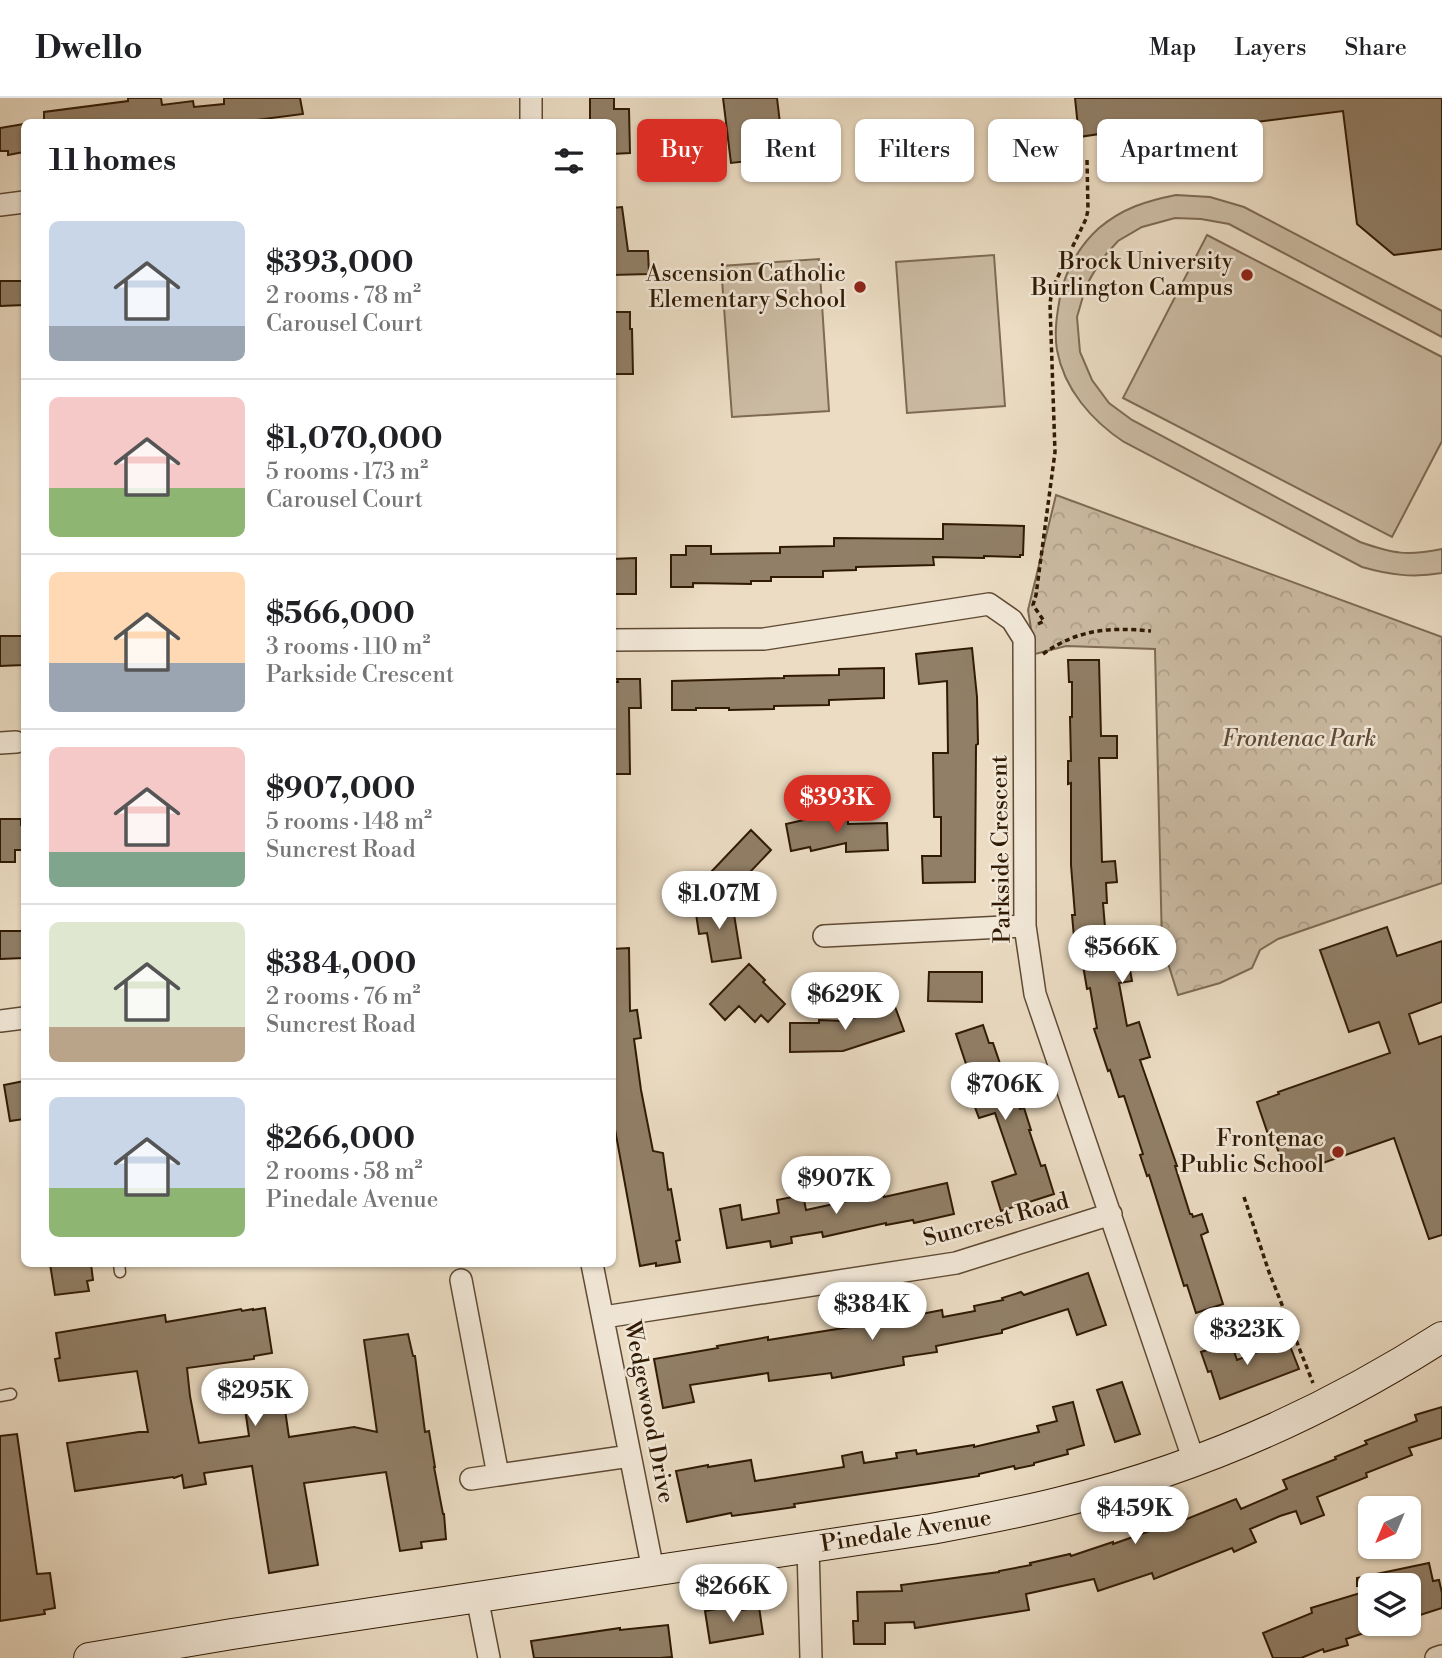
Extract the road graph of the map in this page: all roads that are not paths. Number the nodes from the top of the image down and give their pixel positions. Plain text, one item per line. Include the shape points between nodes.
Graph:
1 (531, 98) edge
2 (530, 119) edge
3 (21, 202) edge
4 (0, 205) edge
5 (616, 640) edge
6 (1025, 926) junction
7 (824, 936) dead end
8 (21, 1018) edge
9 (0, 1021) edge
10 (1111, 1214) junction
11 (593, 1267) edge
12 (461, 1280) dead end
13 (604, 1317) junction
14 (1442, 1336) edge
15 (630, 1456) junction
16 (1194, 1461) junction
17 (498, 1475) junction
18 (471, 1479) dead end
19 (808, 1547) junction
20 (653, 1570) junction
21 (477, 1597) junction
22 (1442, 1656) edge
23 (89, 1658) edge
24 (489, 1658) edge
25 (811, 1658) edge
26 (1436, 1658) edge

1 - 2 street
3 - 4 street
5 - 6 street, Parkside Crescent via 764,639 989,604 1012,620 1024,639
6 - 7 street
6 - 10 street, Parkside Crescent via 1035,994
8 - 9 street
10 - 13 street, Suncrest Road via 956,1263
10 - 16 street, Parkside Crescent
11 - 13 street, Wedgewood Drive
12 - 17 street
13 - 15 street, Wedgewood Drive
14 - 16 street, Pinedale Avenue via 1321,1406
15 - 17 street
15 - 20 street, Wedgewood Drive
16 - 19 street, Pinedale Avenue via 1110,1489 1011,1514
17 - 18 street
19 - 20 street, Pinedale Avenue
19 - 25 street
20 - 21 street, Pinedale Avenue
21 - 23 street, Pinedale Avenue
21 - 24 street
22 - 26 street

